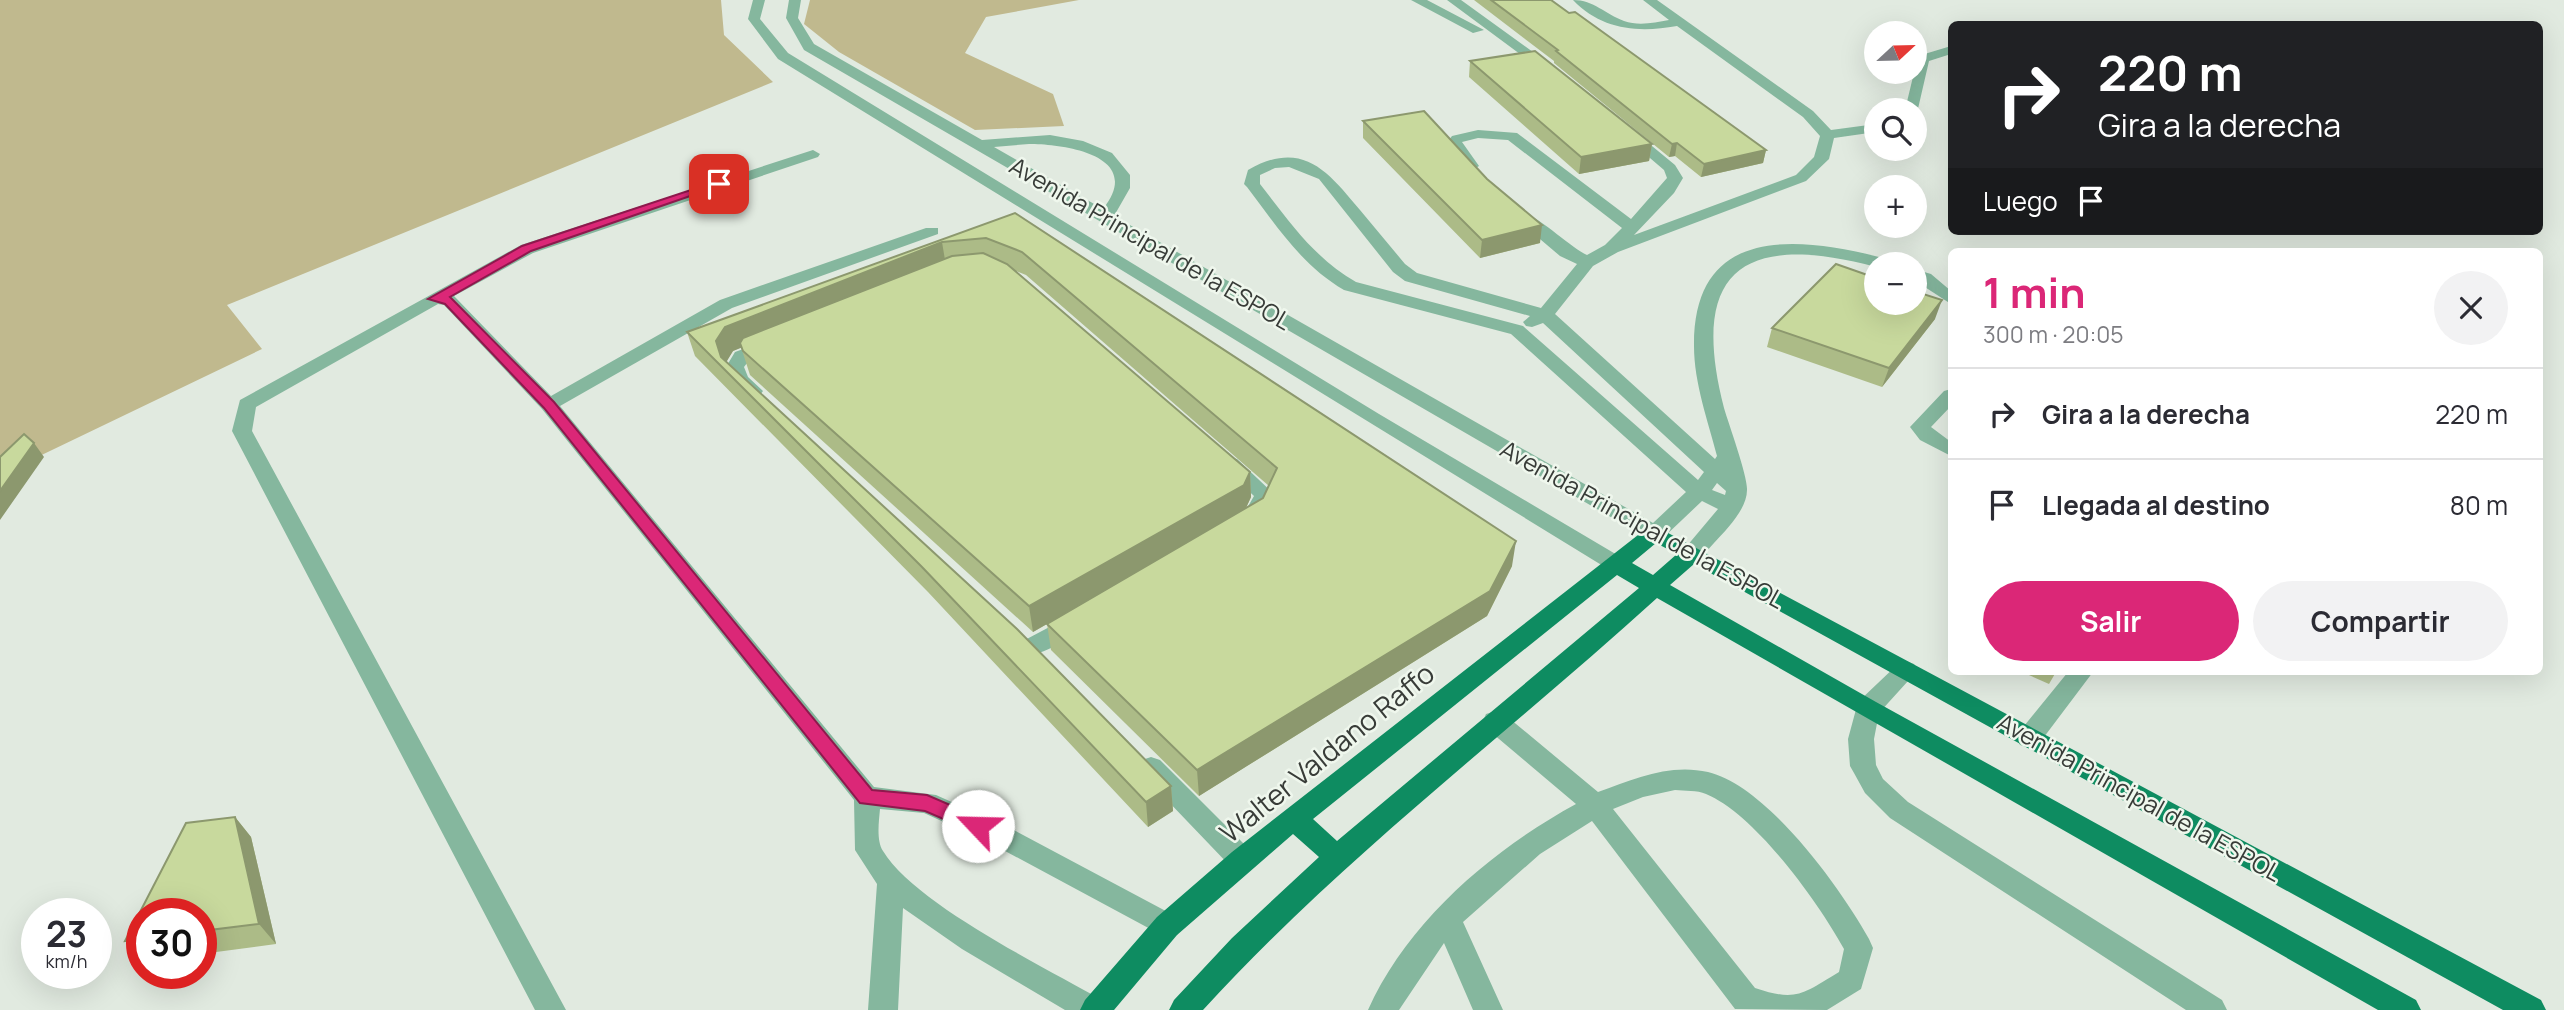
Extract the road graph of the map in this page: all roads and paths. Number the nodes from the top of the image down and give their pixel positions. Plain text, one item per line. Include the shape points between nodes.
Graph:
1 (760, 0) edge
2 (795, 0) edge
3 (1417, 0) edge
4 (1453, 0) edge
5 (1579, 0) edge
6 (1649, 0) edge
7 (1679, 22) junction
8 (1948, 51) edge
9 (1536, 59) junction
10 (1557, 76) edge
11 (1915, 98) edge
12 (1619, 126) edge
13 (1864, 130) edge
14 (1828, 135) junction
15 (979, 145) junction
16 (813, 154) dead end
17 (1479, 174) edge
18 (1507, 201) edge
19 (1104, 218) junction
20 (1630, 226) junction
21 (932, 231) dead end
22 (1611, 249) junction
23 (1864, 258) edge
24 (1587, 262) junction
25 (1927, 280) edge
26 (1948, 297) edge
27 (435, 299) junction
28 (1545, 315) junction
29 (1517, 330) junction
30 (792, 336) edge
31 (1948, 398) edge
32 (549, 405) junction
33 (770, 407) edge
34 (1948, 448) edge
35 (1214, 451) edge
36 (1721, 464) junction
37 (1699, 492) junction
38 (1734, 499) junction
39 (1235, 528) edge
40 (1655, 533) junction
41 (1692, 553) junction
42 (1616, 564) junction
43 (1654, 588) junction
44 (1091, 612) edge
45 (1050, 667) edge
46 (1906, 670) junction
47 (2079, 675) edge
48 (1867, 709) junction
49 (1496, 721) junction
50 (2029, 738) junction
51 (1138, 754) edge
52 (867, 797) junction
53 (1594, 804) junction
54 (1293, 818) junction
55 (1336, 856) junction
56 (1242, 860) junction
57 (891, 883) junction
58 (1447, 918) junction
59 (1167, 926) junction
60 (551, 1010) edge
61 (883, 1010) edge
62 (1093, 1010) edge
63 (1184, 1010) edge
64 (1383, 1010) edge
65 (1488, 1010) edge
66 (1782, 1010) edge
67 (2212, 1010) edge
68 (2406, 1010) edge
69 (2530, 1010) edge

1 - 42 street, Avenida Principal de la ESPOL via 754,19 783,56
2 - 15 street, Avenida Principal de la ESPOL via 792,18 809,47
3 - 9 street
4 - 9 street
5 - 7 street via 1630,29
6 - 7 street
7 - 14 street via 1808,114
8 - 11 street via 1923,59
9 - 10 street
12 - 20 street via 1670,168 1675,178
13 - 14 street
14 - 22 street via 1821,159 1801,177
15 - 19 street, Avenida Principal de la ESPOL
15 - 19 street via 1048,140 1096,150 1119,167 1126,183 1121,201
16 - 27 street via 527,249
17 - 20 street via 1460,156 1453,144 1457,139 1478,134 1512,136
18 - 24 street via 1566,252
19 - 40 street, Avenida Principal de la ESPOL
20 - 22 street
21 - 32 street via 726,304
22 - 24 street
23 - 36 street via 1791,247 1764,251 1732,264 1711,292 1703,324
24 - 28 street
25 - 26 street
27 - 32 street via 449,300
27 - 60 street via 247,404 242,431
28 - 29 street
28 - 29 street via 1412,277 1399,268 1324,176 1310,166 1289,161 1266,164 1253,173 1252,184 1330,276 1350,286
28 - 36 street
29 - 37 street
30 - 33 street via 742,356 735,367 740,379
31 - 34 street via 1920,427
32 - 52 street
35 - 39 street via 1265,495 1255,516
36 - 37 street
36 - 38 street
37 - 38 street
37 - 40 street
38 - 41 street
40 - 41 main road, Avenida Principal de la ESPOL
40 - 42 main road, Walter Valdano Raffo
41 - 43 main road
41 - 46 main road, Avenida Principal de la ESPOL
42 - 43 main road, Avenida Principal de la ESPOL
42 - 54 main road, Walter Valdano Raffo
43 - 48 main road, Avenida Principal de la ESPOL
43 - 49 main road
44 - 45 street via 1026,643
46 - 48 street
46 - 50 main road, Avenida Principal de la ESPOL
47 - 50 street
48 - 67 street via 1861,739 1863,766 1874,786 1899,810
48 - 68 main road, Avenida Principal de la ESPOL
49 - 53 street
49 - 55 main road
50 - 69 main road, Avenida Principal de la ESPOL
51 - 56 street
52 - 57 street via 869,853
52 - 59 street via 927,803 1003,837
53 - 58 street via 1515,858
53 - 66 street via 1745,999
53 - 66 street via 1676,778 1708,783 1737,798 1787,850 1815,881 1859,948 1851,979 1809,1005
54 - 55 main road
54 - 56 main road, Walter Valdano Raffo
55 - 63 main road via 1227,960
56 - 59 main road, Walter Valdano Raffo
57 - 61 street
57 - 62 street via 958,930
58 - 64 street via 1403,975
58 - 65 street
59 - 62 main road, Walter Valdano Raffo

